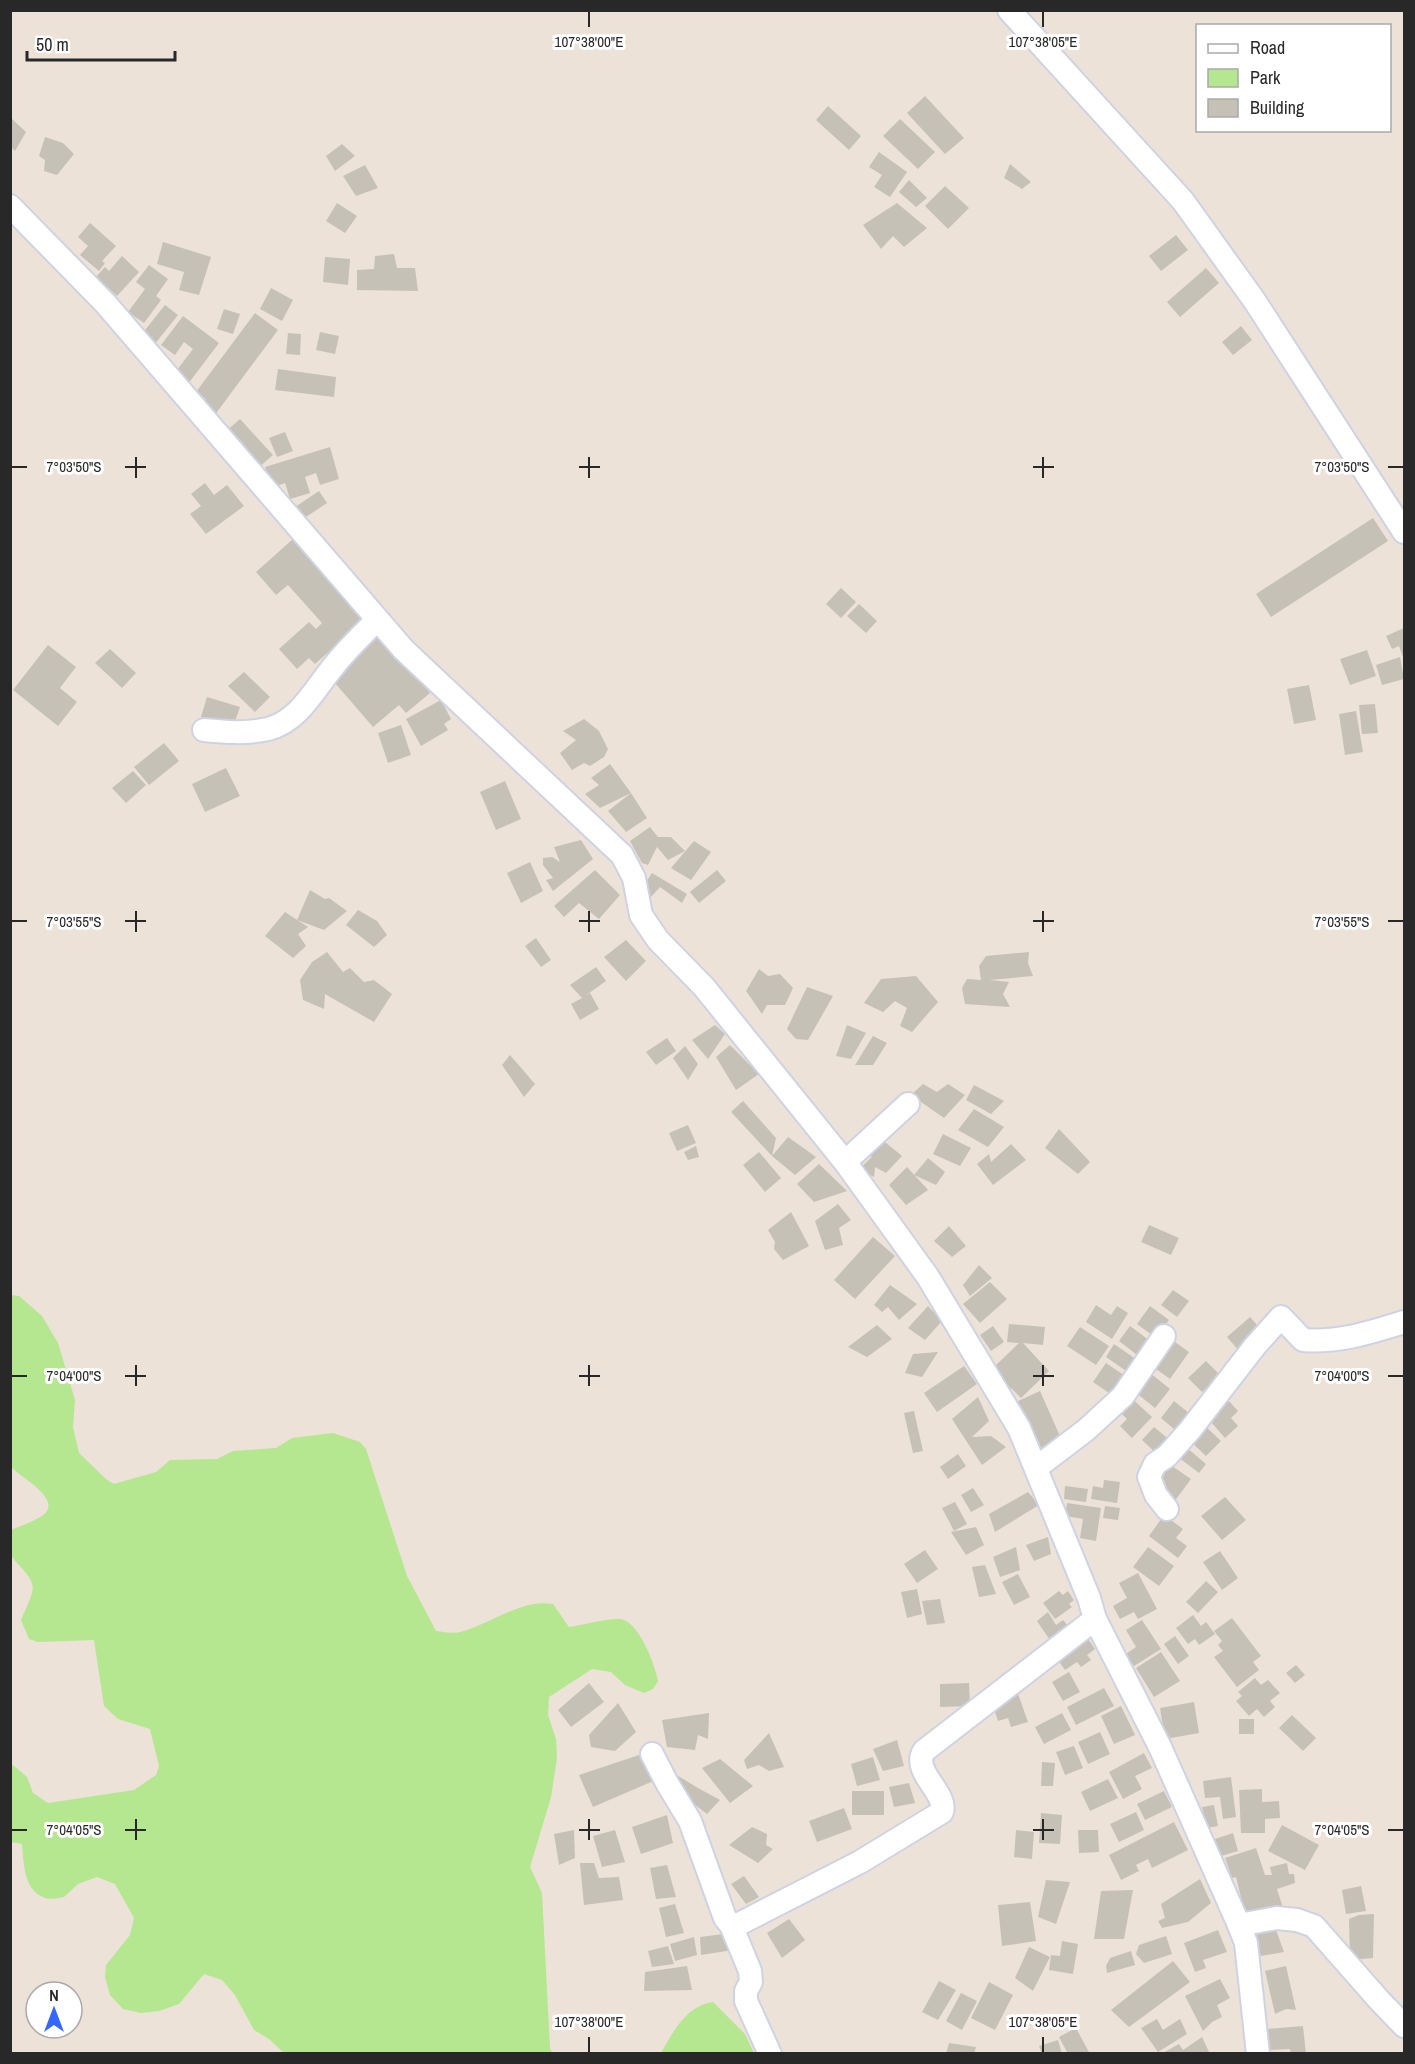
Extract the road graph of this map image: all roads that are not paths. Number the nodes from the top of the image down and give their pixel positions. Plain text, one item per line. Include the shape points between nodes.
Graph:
1 (1010, 10) edge
2 (10, 206) edge
3 (1404, 532) edge
4 (377, 620) junction
5 (204, 730) dead end
6 (908, 1104) dead end
7 (845, 1162) junction
8 (1404, 1322) edge
9 (1164, 1336) dead end
10 (1035, 1468) junction
11 (1167, 1509) dead end
12 (1095, 1619) junction
13 (652, 1754) dead end
14 (731, 1925) junction
15 (1239, 1925) junction
16 (1404, 2026) edge
17 (770, 2054) edge
18 (1258, 2054) edge

1 - 3 street via 1183,201 1274,329
2 - 4 street via 105,303
4 - 5 street via 292,717 269,728 238,733
4 - 7 street via 622,855 634,878 641,915 658,940 704,987
6 - 7 street
7 - 10 street via 928,1277 1018,1428
8 - 11 street via 1323,1342 1304,1340 1281,1317 1190,1430 1155,1464 1149,1477
9 - 10 street via 1123,1396
10 - 12 street
12 - 14 street via 924,1751 921,1765 943,1804 942,1812 860,1862
12 - 15 street via 1160,1747
13 - 14 street via 690,1821 725,1918
14 - 17 street via 752,1977 746,2001
15 - 16 street via 1277,1918 1314,1926
15 - 18 street via 1246,1942

